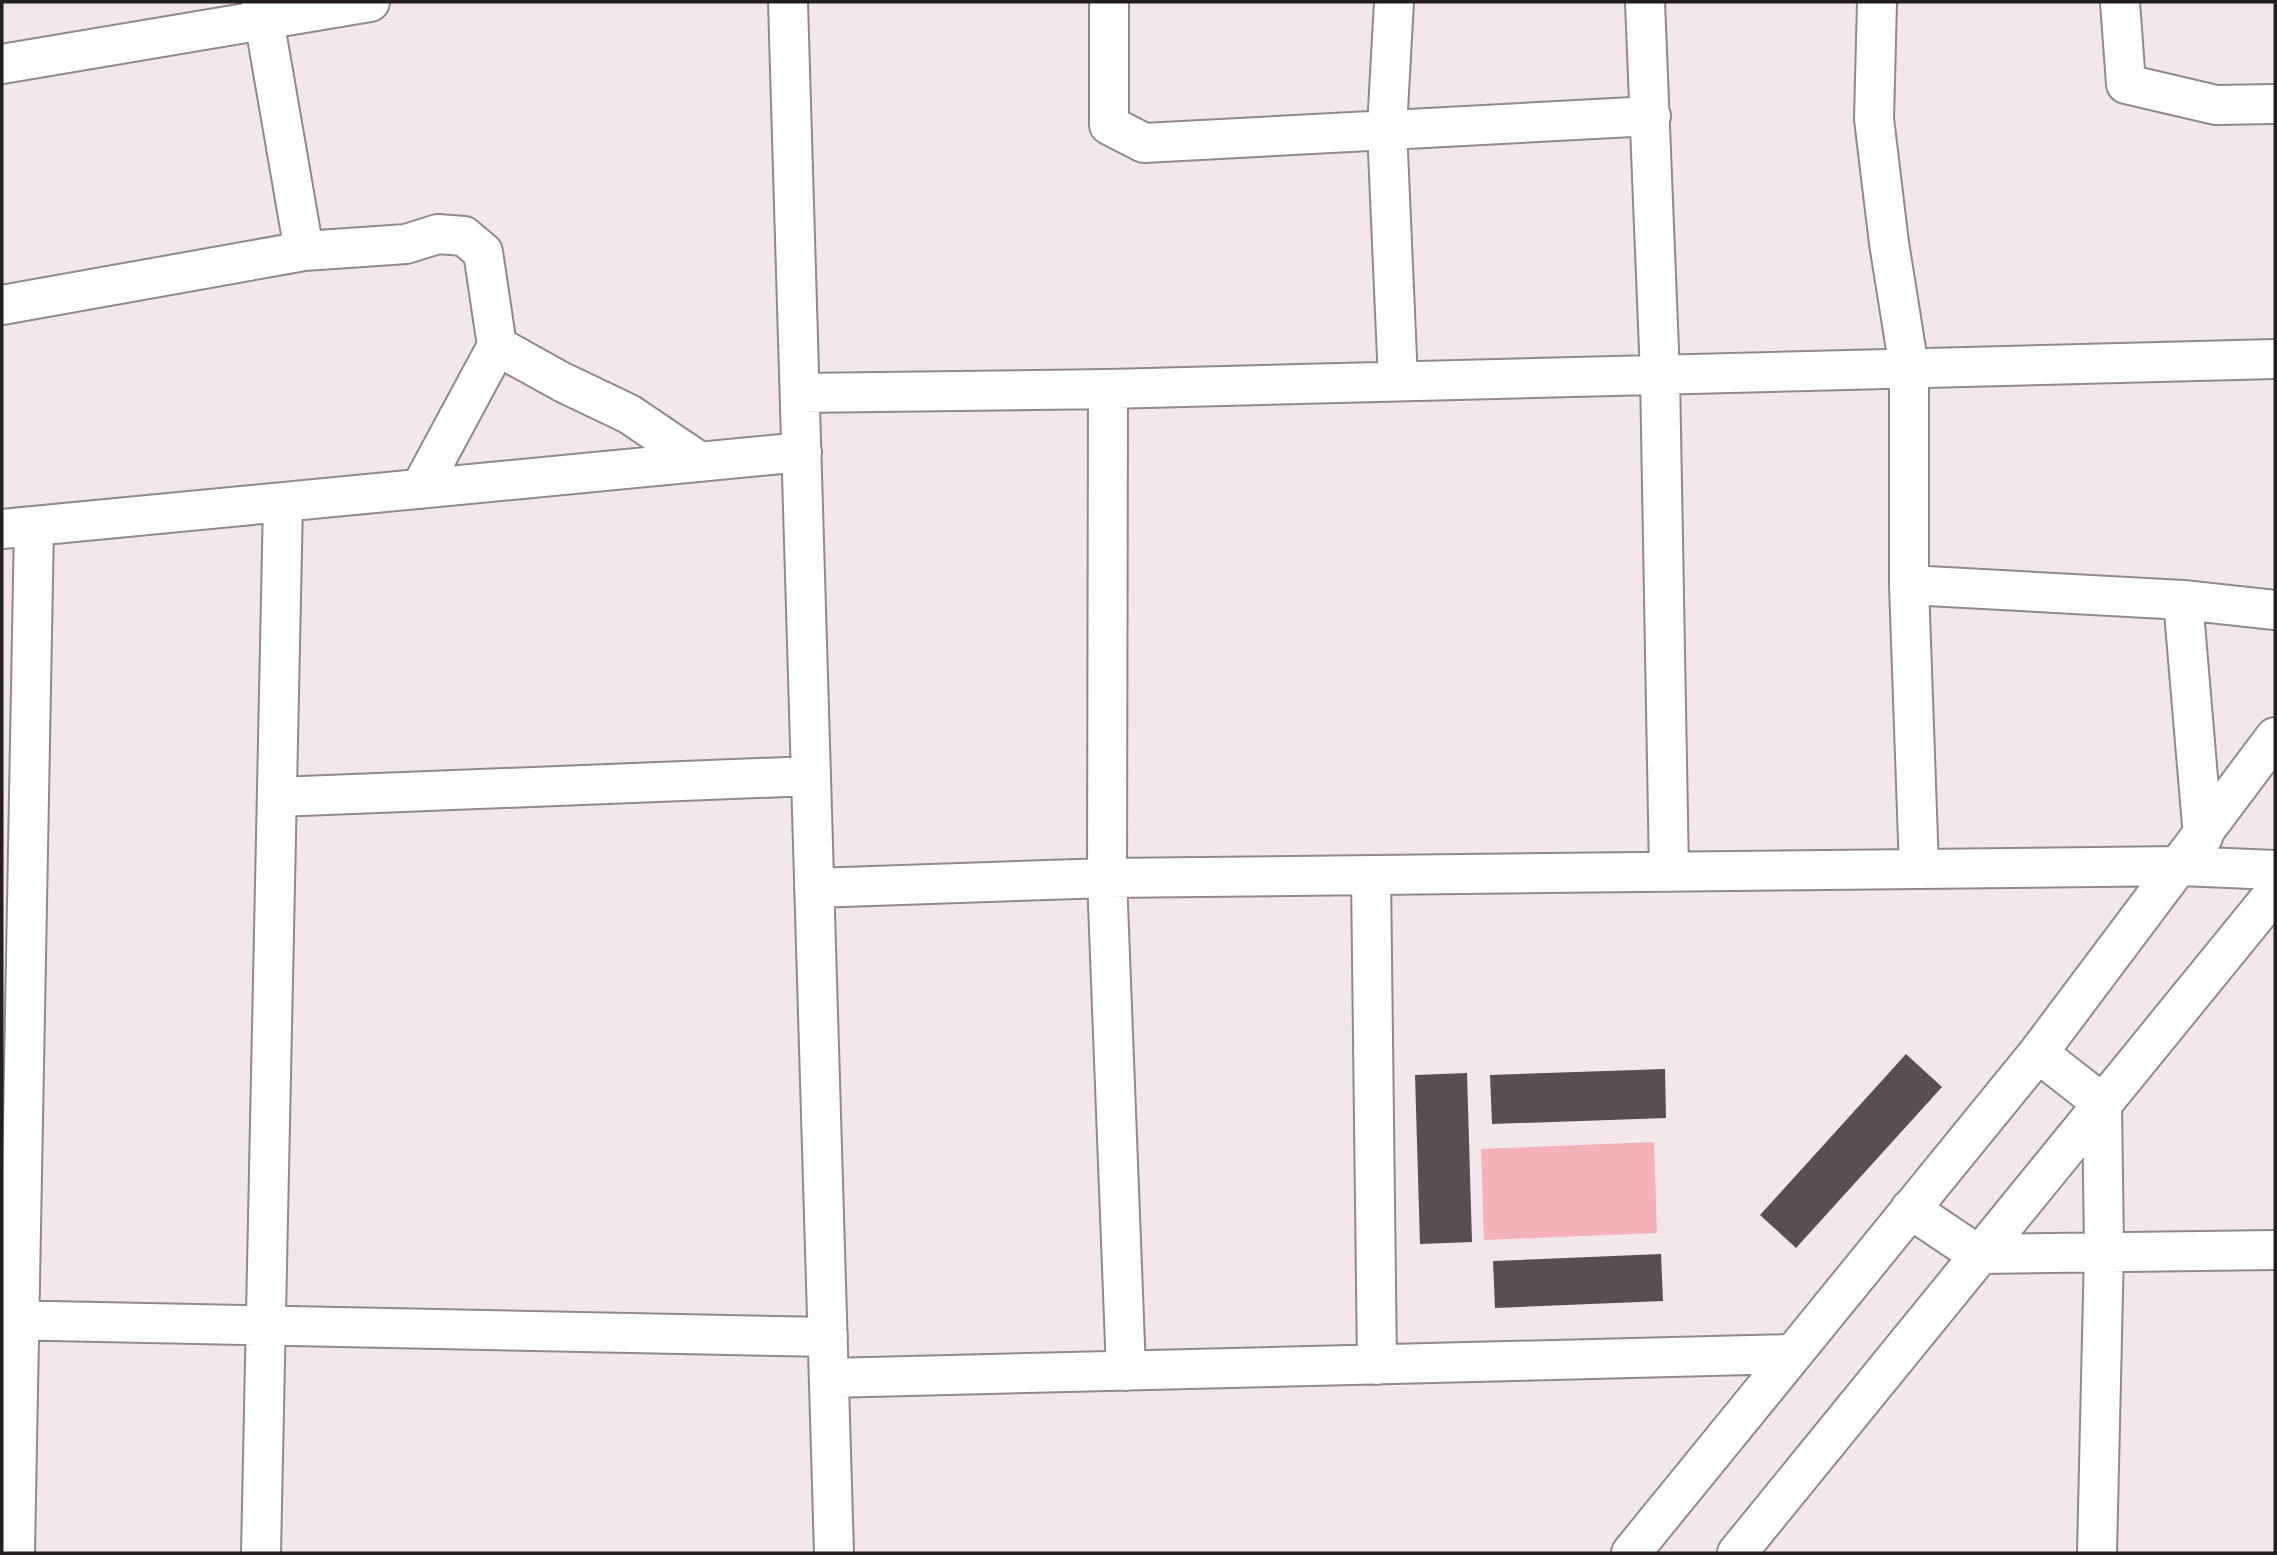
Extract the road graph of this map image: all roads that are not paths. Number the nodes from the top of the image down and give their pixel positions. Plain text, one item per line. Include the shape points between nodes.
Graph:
1 (370, 2) edge
2 (788, 2) edge
3 (1109, 2) edge
4 (1394, 2) edge
5 (1645, 2) edge
6 (1877, 2) edge
7 (2120, 2) edge
8 (263, 11) edge
9 (2, 64) edge
10 (2275, 104) edge
11 (1651, 116) junction
12 (1387, 128) junction
13 (304, 251) junction
14 (2, 305) edge
15 (497, 346) junction
16 (2275, 359) edge
17 (1909, 368) junction
18 (1660, 375) junction
19 (1398, 381) junction
20 (1108, 388) junction
21 (800, 393) junction
22 (802, 452) junction
23 (700, 462) junction
24 (420, 489) junction
25 (283, 502) junction
26 (18, 527) edge
27 (1909, 586) junction
28 (2183, 600) junction
29 (2275, 610) edge
30 (2275, 737) edge
31 (811, 776) junction
32 (15, 783) edge
33 (277, 797) junction
34 (2192, 851) junction
35 (1919, 869) junction
36 (2275, 870) edge
37 (1670, 872) junction
38 (1371, 875) junction
39 (1107, 878) junction
40 (814, 888) junction
41 (2275, 892) edge
42 (13, 1023) edge
43 (2038, 1053) junction
44 (2102, 1103) junction
45 (1910, 1209) junction
46 (2104, 1250) junction
47 (2275, 1250) edge
48 (1977, 1254) junction
49 (11, 1320) edge
50 (266, 1326) junction
51 (828, 1337) junction
52 (1792, 1354) junction
53 (1377, 1365) junction
54 (1126, 1371) junction
55 (829, 1378) junction
56 (15, 1553) edge
57 (261, 1553) edge
58 (834, 1553) edge
59 (1631, 1553) edge
60 (1737, 1553) edge
61 (2097, 1553) edge

1 - 8 street
2 - 21 street
3 - 12 street via 1109,125 1144,144
4 - 12 street
5 - 11 street
6 - 17 street via 1874,119
7 - 10 street via 2126,84 2216,105
8 - 9 street
8 - 13 street
11 - 12 street
11 - 18 street
12 - 19 street
13 - 14 street
13 - 15 street via 406,244 438,234 464,236 483,252
15 - 23 street via 629,414
15 - 24 street
16 - 17 street
17 - 18 street
17 - 27 street
18 - 19 street
18 - 37 street
19 - 20 street
20 - 21 street
20 - 39 street
21 - 22 street
22 - 23 street
22 - 31 street
23 - 24 street
24 - 25 street
25 - 26 street
25 - 33 street
26 - 32 street
27 - 28 street
27 - 35 street
28 - 29 street
28 - 34 street
30 - 34 street
31 - 33 street
31 - 40 street
32 - 42 street
33 - 50 street
34 - 35 street
34 - 36 street
34 - 43 street
35 - 37 street
37 - 38 street
38 - 39 street
38 - 53 street
39 - 40 street
39 - 54 street
40 - 51 street
41 - 44 street
42 - 49 street
43 - 44 street
43 - 45 street
44 - 46 street
44 - 48 street
45 - 48 street
45 - 52 street
46 - 47 street
46 - 48 street
46 - 61 street
48 - 60 street
49 - 50 street
49 - 56 street
50 - 51 street
50 - 57 street
51 - 55 street
52 - 53 street
52 - 59 street
53 - 54 street
54 - 55 street
55 - 58 street

